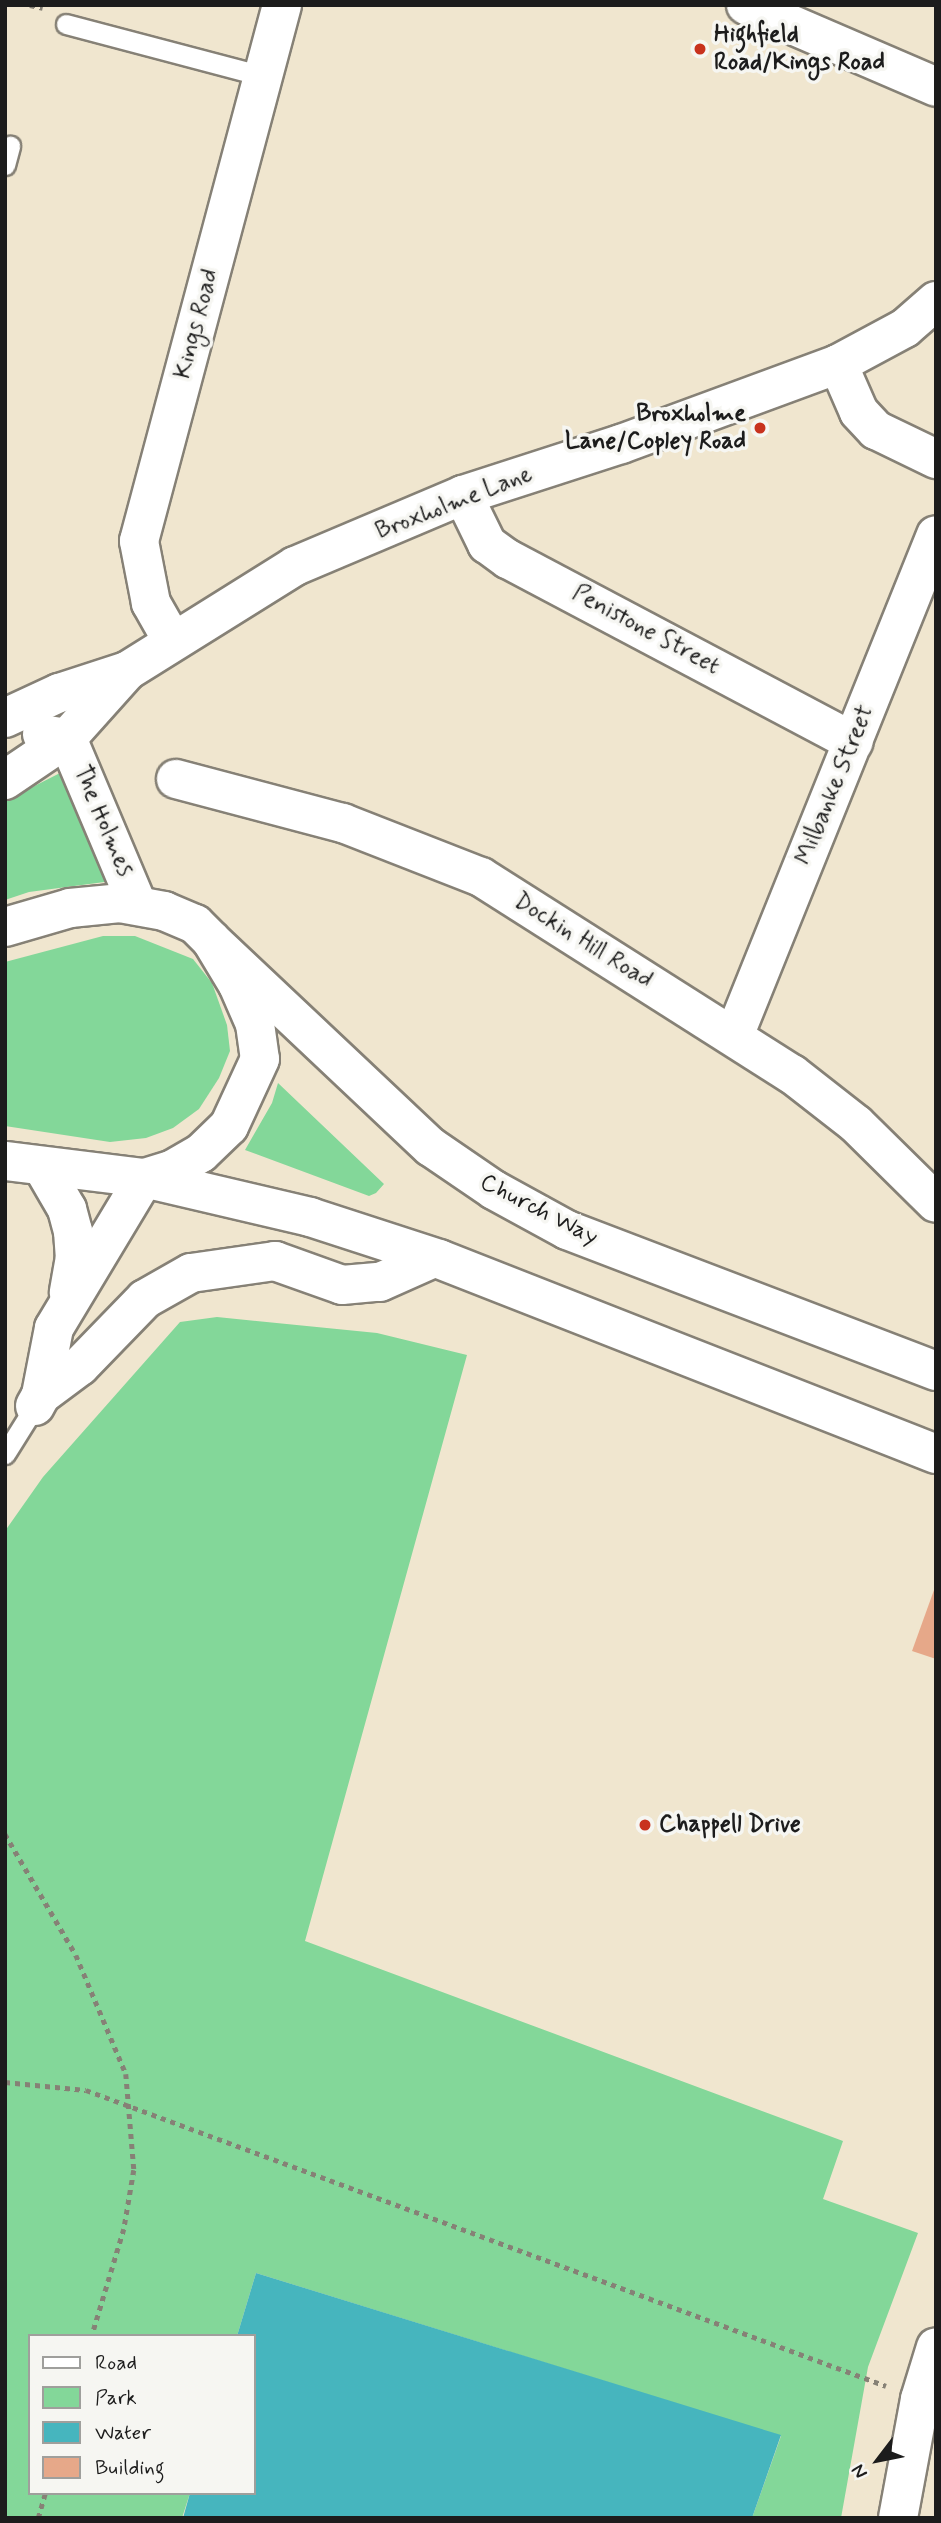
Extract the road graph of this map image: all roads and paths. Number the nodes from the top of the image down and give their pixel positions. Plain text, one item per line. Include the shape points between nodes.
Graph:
1 (282, 5) edge
2 (746, 5) edge
3 (66, 24) dead end
4 (263, 76) junction
5 (936, 87) edge
6 (936, 301) edge
7 (838, 364) junction
8 (936, 459) edge
9 (463, 495) junction
10 (936, 535) edge
11 (172, 640) junction
12 (127, 671) junction
13 (5, 718) edge
14 (5, 733) edge
15 (67, 738) junction
16 (853, 742) junction
17 (176, 779) dead end
18 (5, 780) edge
19 (137, 904) junction
20 (5, 927) edge
21 (211, 940) junction
22 (734, 1036) junction
23 (5, 1161) edge
24 (43, 1166) junction
25 (144, 1178) junction
26 (936, 1203) edge
27 (434, 1258) junction
28 (67, 1301) junction
29 (936, 1371) edge
30 (38, 1400) junction
31 (5, 1454) edge
32 (936, 1454) edge
33 (5, 1834) edge
34 (5, 2082) edge
35 (131, 2107) junction
36 (93, 2334) edge
37 (936, 2347) edge
38 (920, 2399) junction
39 (44, 2495) edge
40 (38, 2518) edge
41 (898, 2518) edge

1 - 4 main road, Kings Road
2 - 5 main road
3 - 4 lane
4 - 11 main road, Kings Road via 139,541 151,603
6 - 7 main road, Broxholme Lane via 905,328
7 - 8 main road via 859,412 876,429
7 - 9 main road, Broxholme Lane via 621,444
9 - 11 main road, Broxholme Lane via 295,566
9 - 16 main road, Penistone Street via 487,544 508,559
10 - 16 main road, Milbanke Street
11 - 12 main road, The Holmes
12 - 13 main road, The Holmes via 60,693
12 - 15 main road, The Holmes
14 - 15 main road, The Holmes
15 - 18 main road, The Holmes
15 - 19 main road, The Holmes
16 - 22 main road, Milbanke Street
17 - 22 main road, Dockin Hill Road via 344,823 481,877
19 - 20 main road via 71,908
19 - 21 main road, Church Way via 195,924
21 - 25 main road via 255,1024 260,1059 229,1126 201,1153 171,1170
21 - 29 main road, Church Way via 430,1147 494,1190 567,1230
22 - 26 main road, Dockin Hill Road via 856,1124
23 - 24 main road
24 - 25 main road
24 - 28 main road via 67,1209 73,1231 75,1257
25 - 27 main road via 310,1217
25 - 28 main road
27 - 30 main road via 380,1282 342,1285 275,1261 191,1273 145,1299 80,1366
27 - 32 main road
28 - 30 main road via 49,1341
30 - 31 lane
33 - 35 path via 76,1955 126,2074
34 - 35 path via 86,2090
35 - 36 path via 132,2182 124,2228
35 - 38 path
37 - 38 main road
38 - 41 main road
39 - 40 path

